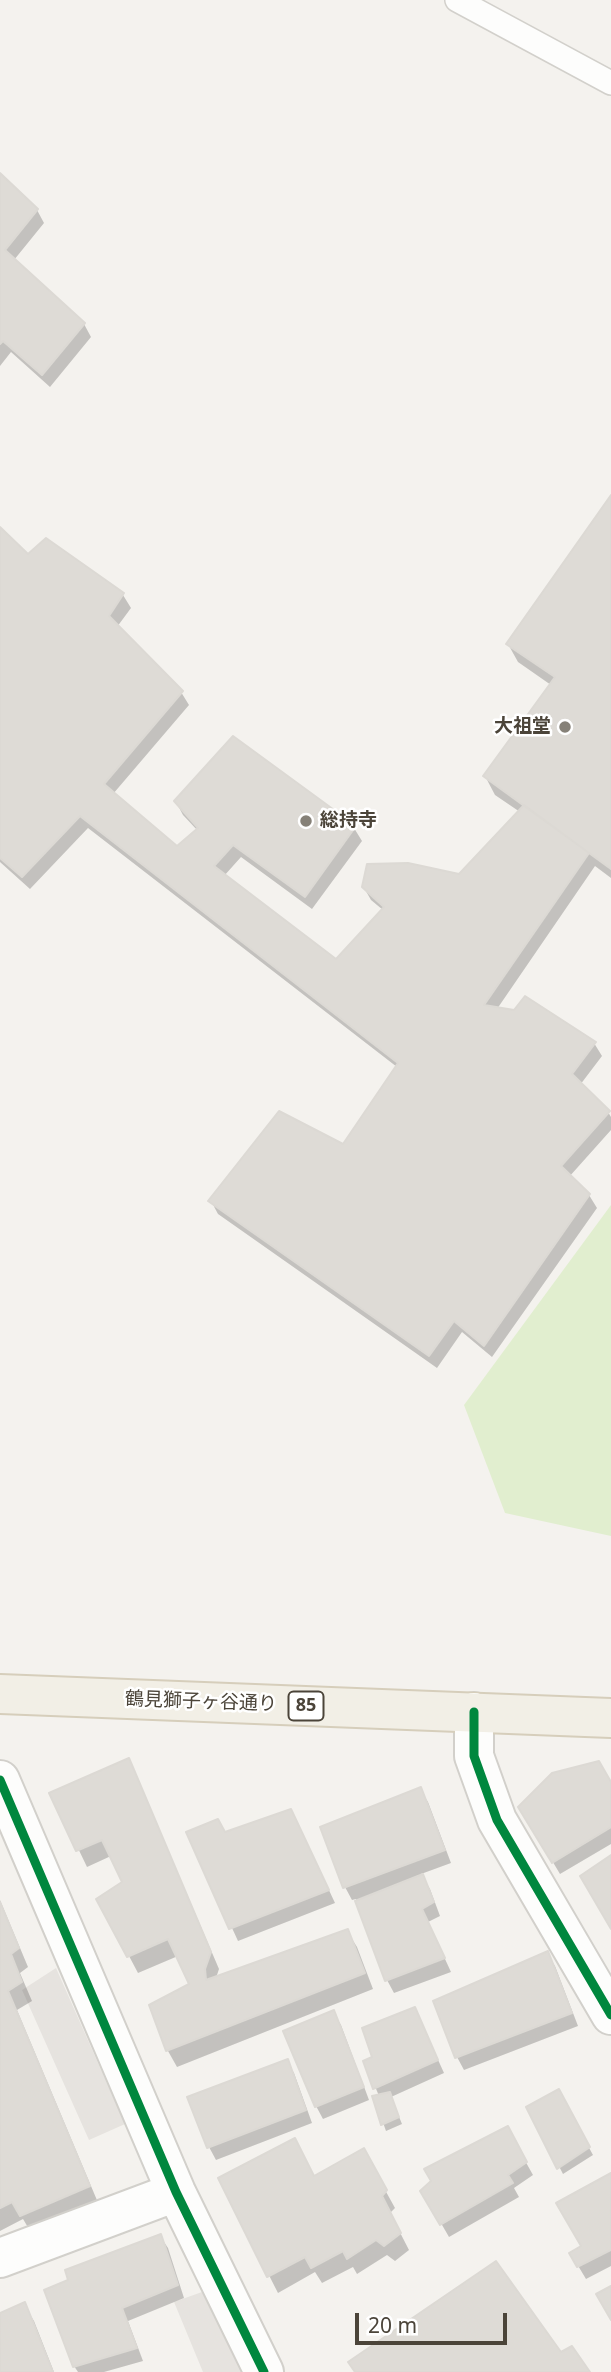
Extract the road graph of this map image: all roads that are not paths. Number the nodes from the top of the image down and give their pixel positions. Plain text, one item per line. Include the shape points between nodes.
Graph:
1 (457, 0) edge
2 (611, 83) edge
3 (0, 1694) edge
4 (474, 1712) junction
5 (611, 1718) edge
6 (0, 1780) edge
7 (611, 2015) edge
8 (176, 2192) junction
9 (0, 2258) edge
10 (264, 2372) edge

1 - 2 lane
3 - 4 main road, 鶴見獅子ヶ谷通り / 85
4 - 5 main road, 鶴見獅子ヶ谷通り / 85
4 - 7 street via 474,1756 497,1820
6 - 8 street
8 - 9 street
8 - 10 street

